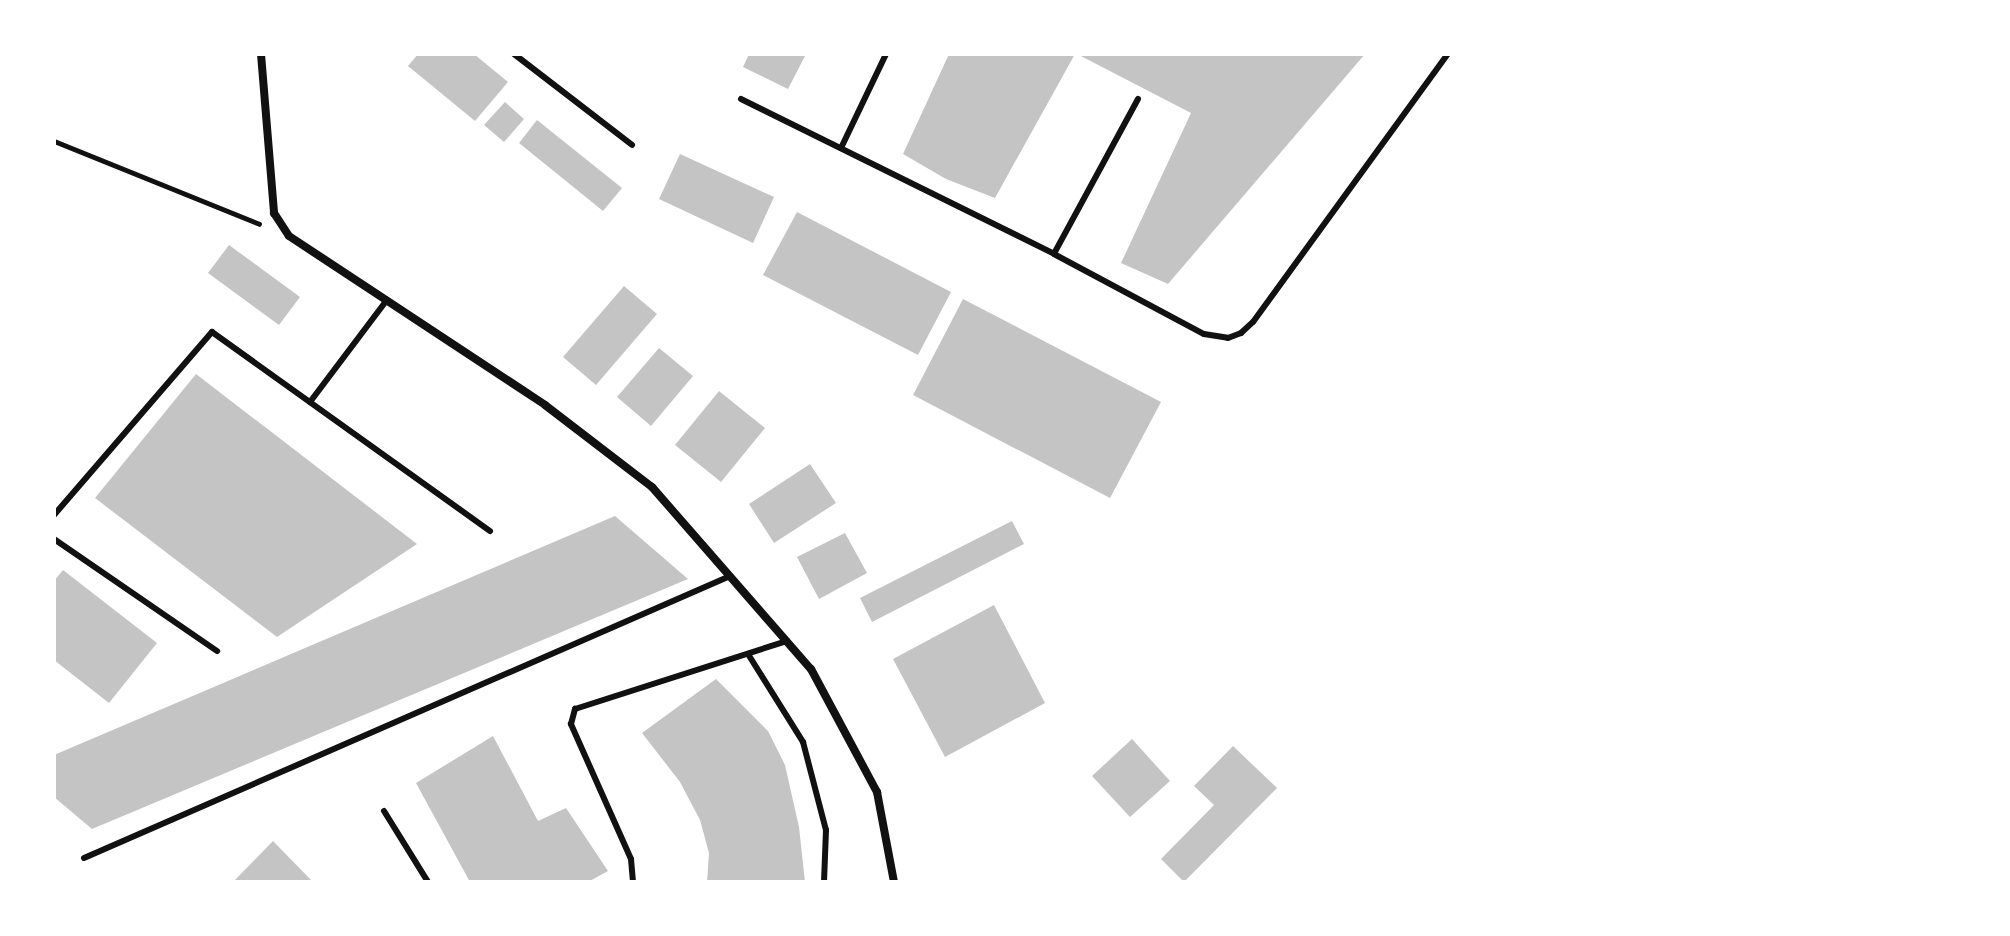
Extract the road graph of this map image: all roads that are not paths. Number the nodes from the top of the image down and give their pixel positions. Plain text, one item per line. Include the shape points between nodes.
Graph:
1 (261, 54) edge
2 (514, 54) edge
3 (886, 54) edge
4 (1448, 54) edge
5 (741, 99) dead end
6 (1138, 99) dead end
7 (632, 145) dead end
8 (841, 148) junction
9 (1054, 254) junction
10 (388, 299) junction
11 (310, 402) junction
12 (54, 515) edge
13 (490, 531) dead end
14 (54, 539) edge
15 (730, 576) junction
16 (787, 641) junction
17 (217, 651) dead end
18 (748, 654) junction
19 (384, 811) dead end
20 (84, 858) dead end
21 (428, 882) edge
22 (633, 882) edge
23 (824, 882) edge
24 (894, 882) edge

1 - 10 street via 274,213 289,236
2 - 7 lane
3 - 8 lane
4 - 9 lane via 1241,333 1228,338 1204,334
5 - 8 lane
6 - 9 lane
8 - 9 lane
10 - 11 lane
10 - 15 street via 545,405 652,487
11 - 12 lane via 212,332
11 - 13 lane
14 - 17 lane
15 - 16 street
15 - 20 lane
16 - 18 lane
16 - 24 street via 811,669 877,792
18 - 22 lane via 575,709 571,724 631,859
18 - 23 lane via 803,742 826,830
19 - 21 lane

